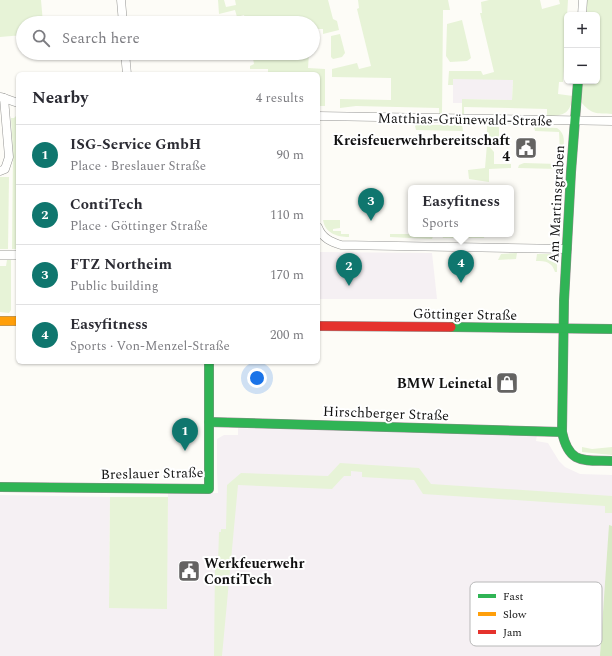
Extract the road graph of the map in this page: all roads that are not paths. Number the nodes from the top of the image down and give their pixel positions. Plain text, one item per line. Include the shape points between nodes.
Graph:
1 (121, 0) edge
2 (583, 0) edge
3 (582, 12) edge
4 (122, 16) edge
5 (126, 60) edge
6 (127, 72) edge
7 (578, 84) edge
8 (2, 98) edge
9 (16, 102) edge
10 (320, 116) edge
11 (575, 121) junction
12 (612, 121) edge
13 (0, 171) edge
14 (320, 230) edge
15 (567, 249) junction
16 (0, 255) edge
17 (16, 255) edge
18 (0, 321) edge
19 (16, 321) edge
20 (320, 326) edge
21 (564, 329) junction
22 (612, 330) edge
23 (210, 364) edge
24 (209, 422) junction
25 (562, 432) junction
26 (612, 461) edge
27 (0, 487) edge

1 - 4 street
2 - 3 street
5 - 6 street
7 - 11 street, Am Martinsgraben
8 - 9 street
8 - 13 street via 9,158 5,169
10 - 11 street, Matthias-Grünewald-Straße
11 - 12 street, Matthias-Grünewald-Straße
11 - 15 street, Am Martinsgraben
14 - 15 street via 324,237 341,245
15 - 21 street, Am Martinsgraben
16 - 17 street
18 - 19 street
20 - 21 street, Göttinger Straße
21 - 22 street, Göttinger Straße
21 - 25 street, Am Martinsgraben
23 - 24 street, Breslauer Straße
24 - 25 street, Hirschberger Straße
24 - 27 street, Breslauer Straße via 209,489
25 - 26 street, Am Martinsgraben via 566,449 577,458

